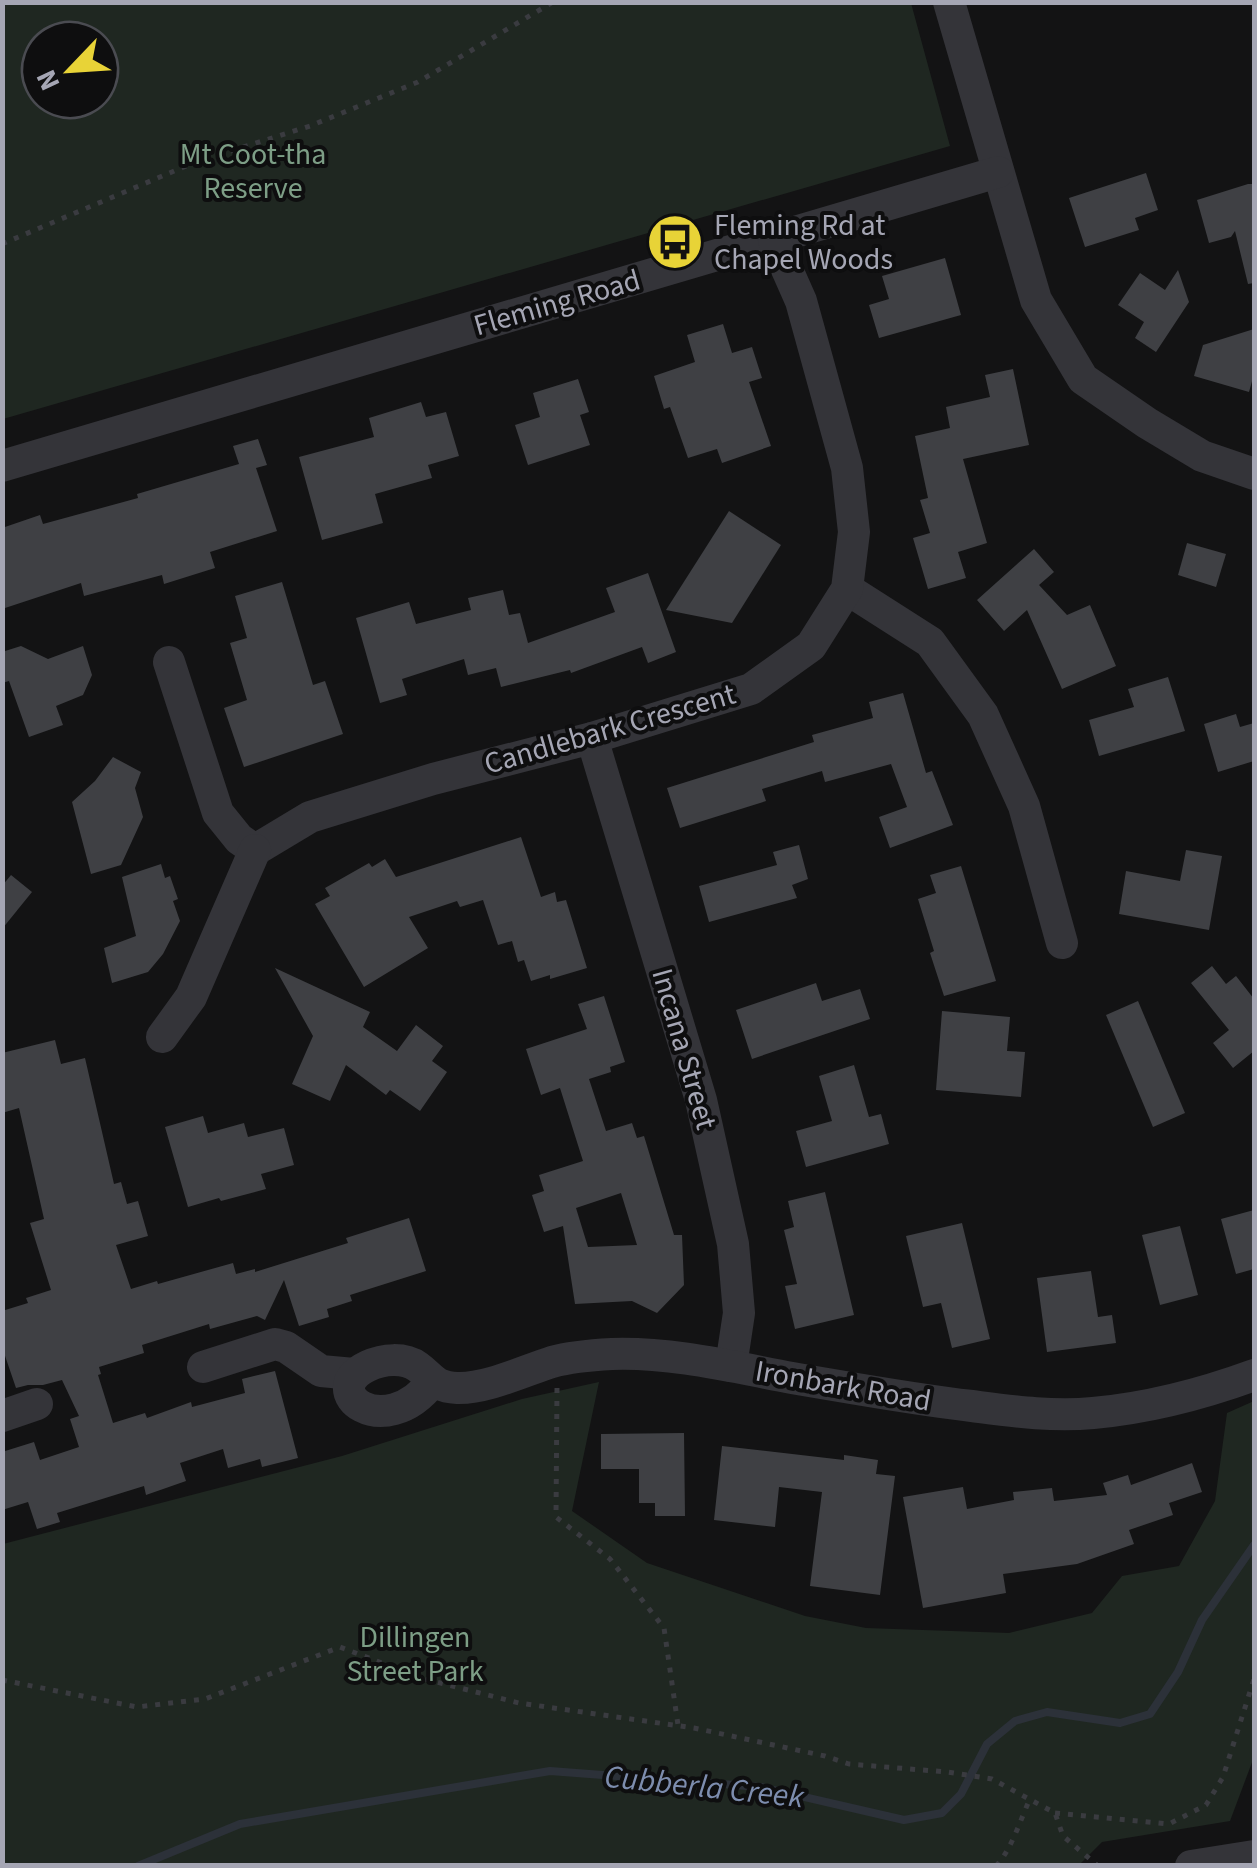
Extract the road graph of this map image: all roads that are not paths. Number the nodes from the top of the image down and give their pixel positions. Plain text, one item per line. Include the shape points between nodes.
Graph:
1 (949, 2) edge
2 (998, 172) junction
3 (774, 240) junction
4 (2, 466) edge
5 (1254, 474) edge
6 (847, 589) junction
7 (168, 662) dead end
8 (592, 738) junction
9 (255, 850) junction
10 (1062, 943) dead end
11 (162, 1037) dead end
12 (730, 1366) junction
13 (203, 1367) dead end
14 (354, 1374) junction
15 (1254, 1375) edge
16 (432, 1382) junction
17 (38, 1404) dead end
18 (2, 1416) edge
19 (1254, 1856) edge
20 (1191, 1866) edge

1 - 2 street
2 - 3 street, Fleming Road
2 - 5 street via 1036,300 1083,379 1202,456
3 - 4 street, Fleming Road
3 - 6 street, Candlebark Crescent via 801,301 846,468 854,532
6 - 8 street, Candlebark Crescent via 811,646 751,689
6 - 10 street via 930,642 984,714 1024,806
7 - 9 street via 218,812
8 - 9 street, Candlebark Crescent via 310,816
8 - 12 street, Incana Street via 701,1100 733,1244 739,1313
9 - 11 street via 191,997
12 - 15 street, Ironbark Road via 1026,1413 1090,1414 1156,1404
12 - 16 street, Ironbark Road via 612,1354 558,1360 478,1386
13 - 14 street via 274,1344 321,1371
14 - 16 street, Ironbark Road via 386,1360 402,1361 418,1366
14 - 16 street via 351,1397 371,1411 409,1404
17 - 18 street
19 - 20 street

